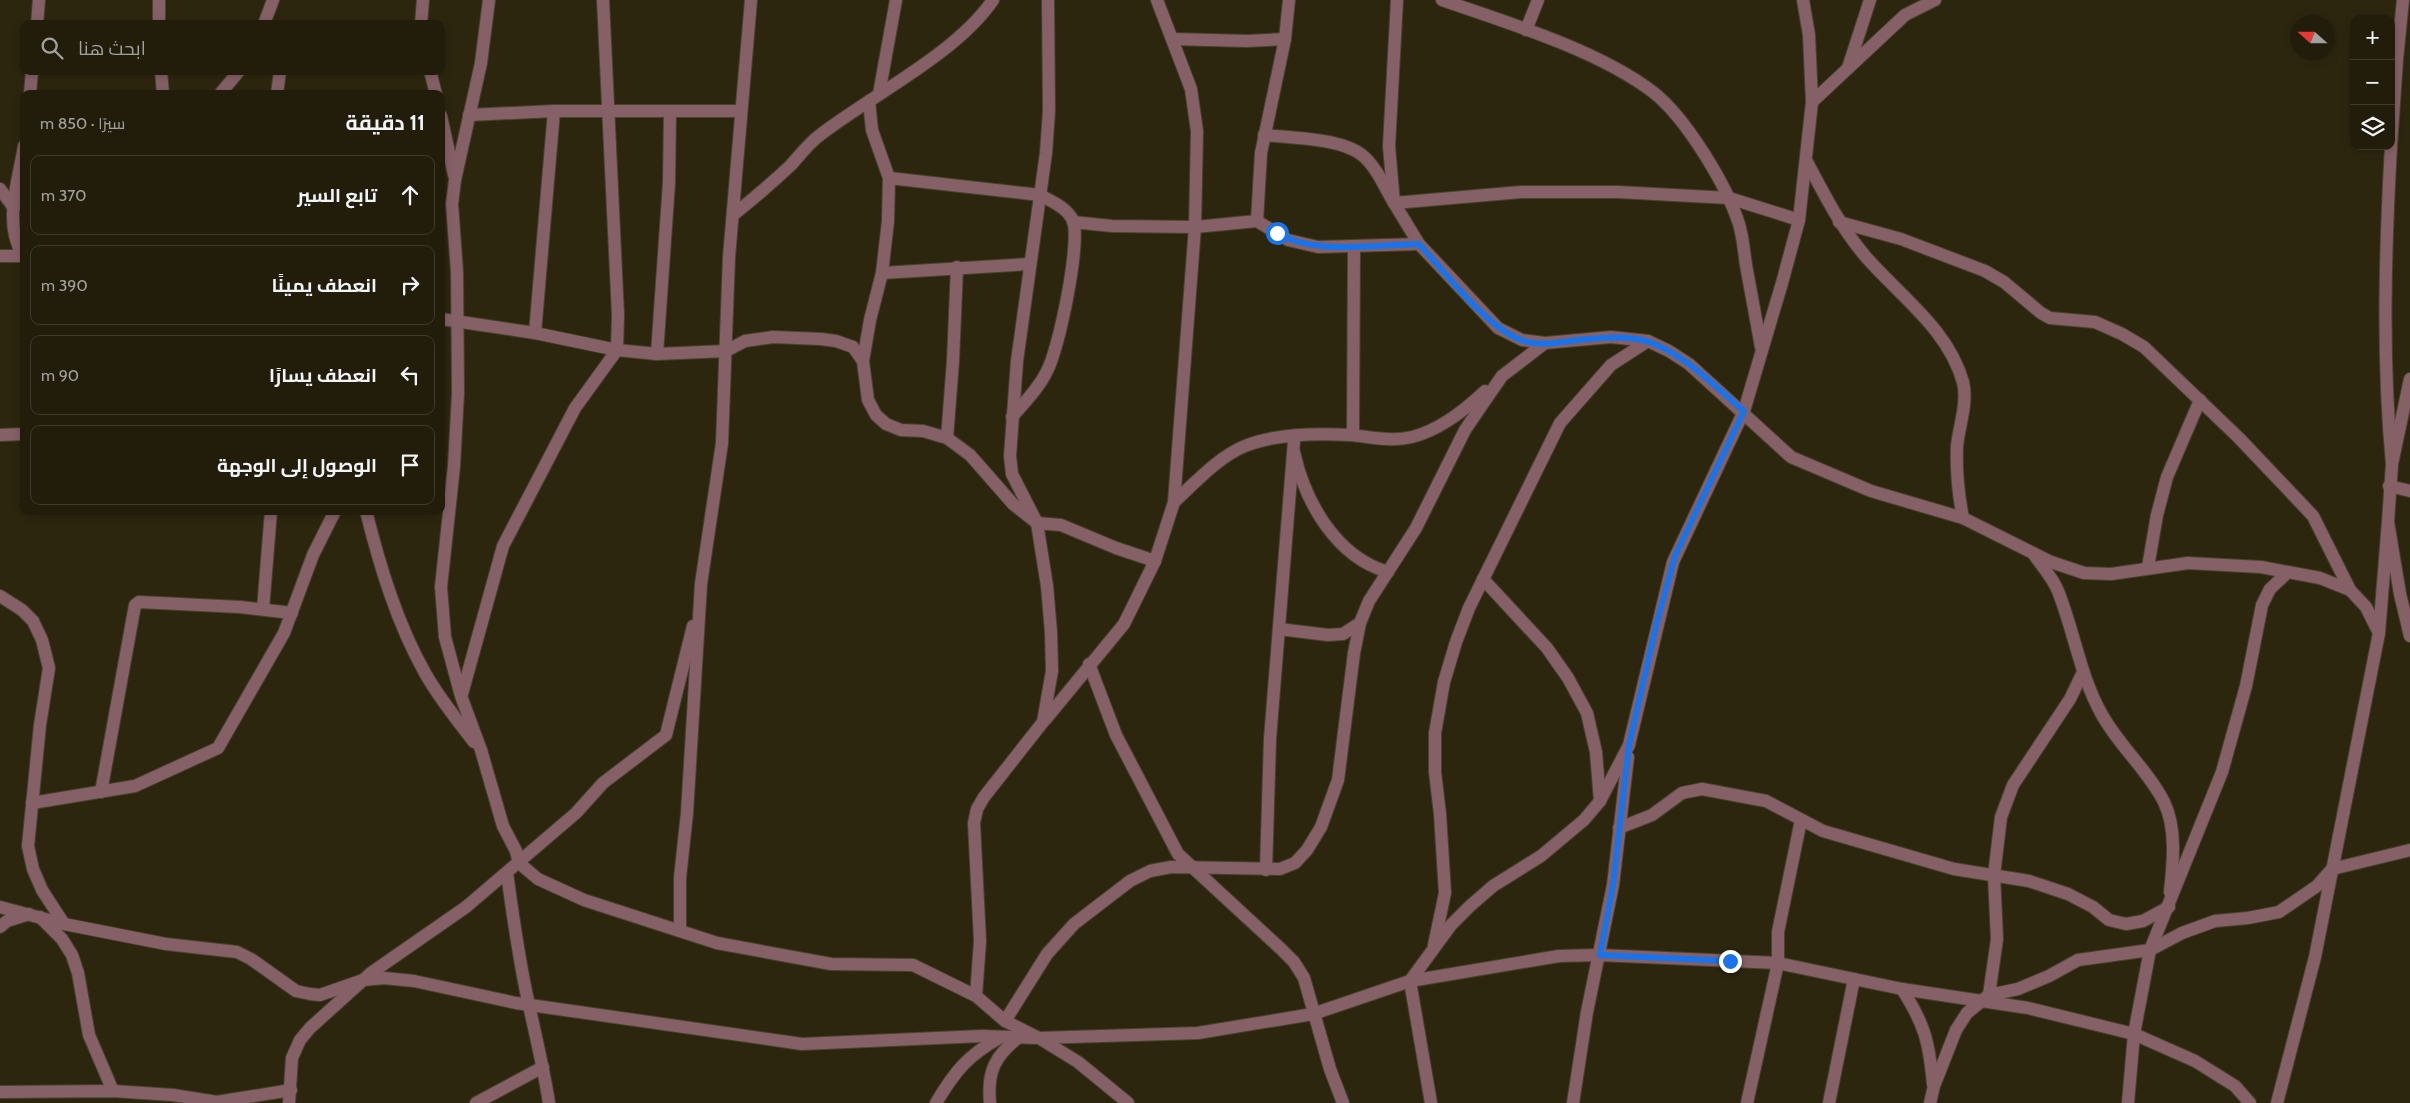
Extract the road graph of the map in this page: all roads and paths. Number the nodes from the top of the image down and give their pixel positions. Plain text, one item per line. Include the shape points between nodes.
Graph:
1 (39, 0) edge
2 (159, 0) edge
3 (273, 0) edge
4 (423, 0) edge
5 (489, 0) edge
6 (603, 0) edge
7 (751, 0) edge
8 (896, 0) edge
9 (993, 0) edge
10 (1048, 0) edge
11 (1157, 0) edge
12 (1289, 0) edge
13 (1398, 0) edge
14 (1442, 0) edge
15 (1538, 0) edge
16 (1803, 0) edge
17 (1870, 0) edge
18 (1935, 0) edge
19 (2403, 0) edge
20 (37, 20) edge
21 (159, 20) edge
22 (266, 20) edge
23 (275, 20) edge
24 (421, 20) edge
25 (1526, 30) junction
26 (1172, 39) junction
27 (1285, 40) junction
28 (1848, 71) junction
29 (32, 75) edge
30 (161, 75) edge
31 (236, 75) edge
32 (279, 75) edge
33 (431, 75) edge
34 (30, 90) edge
35 (163, 90) edge
36 (223, 90) edge
37 (278, 90) edge
38 (435, 90) edge
39 (874, 98) junction
40 (1812, 102) junction
41 (2393, 105) edge
42 (554, 111) junction
43 (607, 111) junction
44 (741, 111) junction
45 (670, 112) junction
46 (469, 115) junction
47 (445, 134) edge
48 (1264, 136) junction
49 (2391, 150) edge
50 (20, 157) edge
51 (1806, 160) junction
52 (889, 178) junction
53 (455, 180) junction
54 (1040, 195) junction
55 (5, 198) edge
56 (1729, 198) junction
57 (1394, 203) junction
58 (733, 215) junction
59 (1799, 220) junction
60 (1257, 221) junction
61 (1073, 222) junction
62 (1839, 222) junction
63 (1195, 227) junction
64 (1419, 244) junction
65 (1354, 246) junction
66 (20, 250) edge
67 (0, 256) edge
68 (20, 256) edge
69 (1030, 264) junction
70 (957, 267) junction
71 (882, 273) junction
72 (445, 319) edge
73 (458, 321) junction
74 (535, 333) junction
75 (1648, 341) junction
76 (1545, 343) junction
77 (617, 350) junction
78 (726, 350) junction
79 (1762, 350) junction
80 (657, 354) junction
81 (863, 361) junction
82 (1502, 376) junction
83 (2410, 379) edge
84 (2200, 400) junction
85 (1744, 411) junction
86 (1012, 417) junction
87 (20, 434) edge
88 (0, 435) edge
89 (1353, 436) junction
90 (947, 438) junction
91 (1288, 440) junction
92 (2392, 464) junction
93 (2389, 486) junction
94 (2410, 491) edge
95 (1174, 502) junction
96 (271, 515) edge
97 (333, 515) edge
98 (367, 515) edge
99 (1963, 518) junction
100 (1037, 522) junction
101 (2388, 522) junction
102 (2032, 551) junction
103 (1155, 561) junction
104 (2148, 567) junction
105 (1388, 572) junction
106 (2288, 572) junction
107 (1483, 579) junction
108 (701, 584) junction
109 (2350, 590) junction
110 (0, 596) edge
111 (264, 609) junction
112 (292, 612) junction
113 (1360, 623) junction
114 (1278, 629) junction
115 (2379, 633) junction
116 (2410, 636) edge
117 (1090, 664) junction
118 (2084, 672) junction
119 (461, 696) junction
120 (1044, 722) junction
121 (1629, 745) junction
122 (480, 750) junction
123 (101, 792) junction
124 (1600, 801) junction
125 (32, 803) junction
126 (1801, 820) junction
127 (1619, 828) junction
128 (2410, 850) edge
129 (519, 863) junction
130 (1190, 867) junction
131 (2332, 869) junction
132 (1266, 870) junction
133 (507, 873) junction
134 (1994, 875) junction
135 (0, 907) edge
136 (2169, 907) junction
137 (35, 916) junction
138 (64, 924) junction
139 (0, 928) edge
140 (680, 931) junction
141 (1433, 950) junction
142 (2150, 950) junction
143 (1600, 955) junction
144 (1778, 963) junction
145 (1854, 979) junction
146 (363, 980) junction
147 (1410, 981) junction
148 (1902, 989) junction
149 (976, 996) junction
150 (1985, 998) junction
151 (529, 1005) junction
152 (1313, 1014) junction
153 (1006, 1021) junction
154 (2134, 1034) junction
155 (1002, 1037) junction
156 (1020, 1037) junction
157 (1039, 1038) junction
158 (544, 1067) junction
159 (1934, 1086) junction
160 (113, 1091) junction
161 (0, 1092) edge
162 (290, 1097) edge
163 (52, 1098) edge
164 (476, 1103) edge
165 (549, 1103) edge
166 (936, 1103) edge
167 (990, 1103) edge
168 (1128, 1103) edge
169 (1343, 1103) edge
170 (1431, 1103) edge
171 (1573, 1103) edge
172 (1747, 1103) edge
173 (1829, 1103) edge
174 (1930, 1103) edge
175 (2128, 1103) edge
176 (2250, 1103) edge
177 (2276, 1103) edge

1 - 20 street
2 - 21 street
3 - 22 street
3 - 23 street
4 - 24 street
5 - 46 street via 481,63
6 - 43 street
7 - 44 street
8 - 39 street
9 - 39 street via 964,32
10 - 54 street via 1048,111
11 - 26 street
12 - 27 street
13 - 57 street via 1388,146
14 - 25 street
15 - 25 street
16 - 40 street via 1809,35
17 - 28 street
18 - 28 street via 1905,16
19 - 41 street
25 - 56 street via 1625,73 1654,93 1702,152
26 - 27 street
26 - 63 street via 1191,89 1197,131
27 - 48 street
28 - 40 street
29 - 34 street
30 - 35 street
31 - 36 street
32 - 37 street
33 - 38 street
39 - 52 street via 872,130
39 - 58 street via 817,137 771,184
40 - 51 street
42 - 43 street
42 - 46 street
42 - 74 street
43 - 45 street
43 - 77 street via 617,285
44 - 45 street
44 - 58 street
45 - 80 street via 669,183
46 - 53 street
47 - 53 street
48 - 57 street via 1325,142 1352,149 1363,156
48 - 60 street
49 - 92 street via 2386,282
50 - 55 street
51 - 59 street
51 - 62 street
52 - 54 street
52 - 71 street
53 - 73 street via 452,224
54 - 61 street via 1062,208
54 - 69 street
55 - 66 street
56 - 57 street via 1618,192 1521,192
56 - 59 street
56 - 79 street via 1739,226
57 - 64 street
58 - 78 street via 728,257
59 - 79 street
60 - 63 street
60 - 65 street via 1288,240 1303,245
61 - 63 street
61 - 86 street via 1068,297 1052,361 1046,374
62 - 84 street via 1901,239 1986,271 2050,318 2095,322 2122,334 2144,346
62 - 99 street via 1866,257 1934,326 1956,364 1963,384 1956,480
63 - 95 street
64 - 65 street
64 - 76 street via 1498,328 1522,340
65 - 89 street
67 - 68 street
69 - 70 street
69 - 86 street
70 - 71 street
70 - 90 street
71 - 81 street
72 - 73 street
73 - 74 street
73 - 119 street via 454,466 441,586 445,637
74 - 77 street
75 - 76 street via 1611,337
75 - 85 street via 1689,364
75 - 107 street via 1611,365 1560,423
76 - 82 street
77 - 80 street
77 - 119 street via 575,408 503,546
78 - 80 street
78 - 81 street via 744,342 773,337 821,339 853,347
78 - 108 street via 722,443
79 - 85 street
81 - 90 street via 868,400 876,415 900,430 923,431
82 - 89 street via 1442,426 1412,437 1384,440
82 - 105 street via 1465,430 1416,528
83 - 92 street
84 - 104 street via 2168,476
84 - 109 street via 2313,516
85 - 99 street via 1791,456 1871,491
85 - 121 street via 1673,562
86 - 100 street via 1012,474
87 - 88 street
89 - 91 street via 1319,434
90 - 100 street via 970,455 1013,504
91 - 95 street via 1245,446 1226,457
91 - 105 street via 1321,519 1354,555
91 - 114 street
92 - 93 street
93 - 94 street
93 - 101 street
95 - 103 street
96 - 111 street
97 - 112 street via 313,555
98 - 122 street via 396,611 425,672 445,705
99 - 102 street
100 - 103 street via 1061,525
100 - 120 street via 1051,632 1052,671
101 - 115 street
101 - 116 street
102 - 104 street via 2051,562 2084,573 2111,574
102 - 118 street via 2058,590
103 - 117 street via 1124,624
104 - 106 street via 2188,563 2261,566
105 - 113 street via 1369,601
106 - 109 street via 2320,578
106 - 136 street via 2270,589 2262,605 2246,686 2222,772
107 - 124 street via 1547,648 1587,713 1596,752
107 - 141 street via 1456,642 1444,682 1435,733 1434,772 1445,893
108 - 129 street via 666,735 603,783 576,813
108 - 140 street via 680,878
109 - 115 street via 2366,607
110 - 125 street via 33,621 49,668
111 - 112 street
111 - 123 street via 144,601 135,605
112 - 123 street via 264,670 218,748 135,786
113 - 114 street via 1343,634
113 - 132 street via 1339,772 1321,827 1307,850 1294,863
114 - 132 street via 1270,739
115 - 131 street
117 - 120 street
117 - 130 street via 1116,735 1169,841
118 - 134 street via 2013,786 2001,817
118 - 136 street via 2112,732 2164,803 2170,822 2173,864
119 - 122 street
120 - 149 street via 977,809 974,823 980,941
121 - 124 street
121 - 127 street
122 - 129 street via 503,826
123 - 125 street
124 - 141 street via 1584,820 1541,856 1493,886 1451,925
125 - 138 street via 28,846 33,869
126 - 127 street via 1766,801 1702,789 1682,794 1652,815
126 - 134 street via 1823,831 1954,869
126 - 144 street via 1778,932
127 - 143 street
128 - 131 street
129 - 133 street
129 - 140 street via 538,879 584,900
130 - 132 street
130 - 152 street via 1230,900 1294,962 1304,978
130 - 153 street via 1150,871 1130,881 1074,924 1047,954
131 - 142 street via 2317,886 2279,912 2215,921
131 - 177 street via 2315,957
133 - 146 street via 466,908
133 - 151 street
134 - 136 street via 2029,881 2068,894 2109,920 2126,924 2143,921
134 - 150 street via 1997,939
135 - 137 street
136 - 142 street
137 - 138 street
137 - 139 street via 7,921
137 - 160 street via 62,939 72,955 89,1035
138 - 146 street via 166,944 237,952 296,990 310,994 320,994
140 - 149 street via 717,943 831,964 913,965
141 - 147 street
142 - 150 street via 2078,960 2018,989
142 - 154 street
143 - 144 street
143 - 147 street via 1558,956
143 - 171 street via 1587,1012
144 - 145 street
144 - 172 street
145 - 148 street
145 - 173 street
146 - 151 street via 396,978
146 - 162 street via 300,1040 292,1058
147 - 152 street
147 - 170 street
148 - 150 street
148 - 159 street via 1916,1011 1929,1044
149 - 153 street
150 - 154 street
150 - 159 street via 1967,1013 1956,1030
151 - 155 street via 802,1044 926,1037
151 - 158 street
152 - 157 street via 1198,1032
152 - 169 street
153 - 157 street
154 - 175 street
154 - 176 street via 2195,1061 2235,1086
155 - 156 street
155 - 166 street via 978,1050 963,1064
156 - 157 street
156 - 167 street via 1002,1050 996,1061 991,1075
157 - 168 street via 1078,1062
158 - 164 street
158 - 165 street
159 - 174 street
160 - 162 street via 218,1102
160 - 163 street
161 - 163 street

